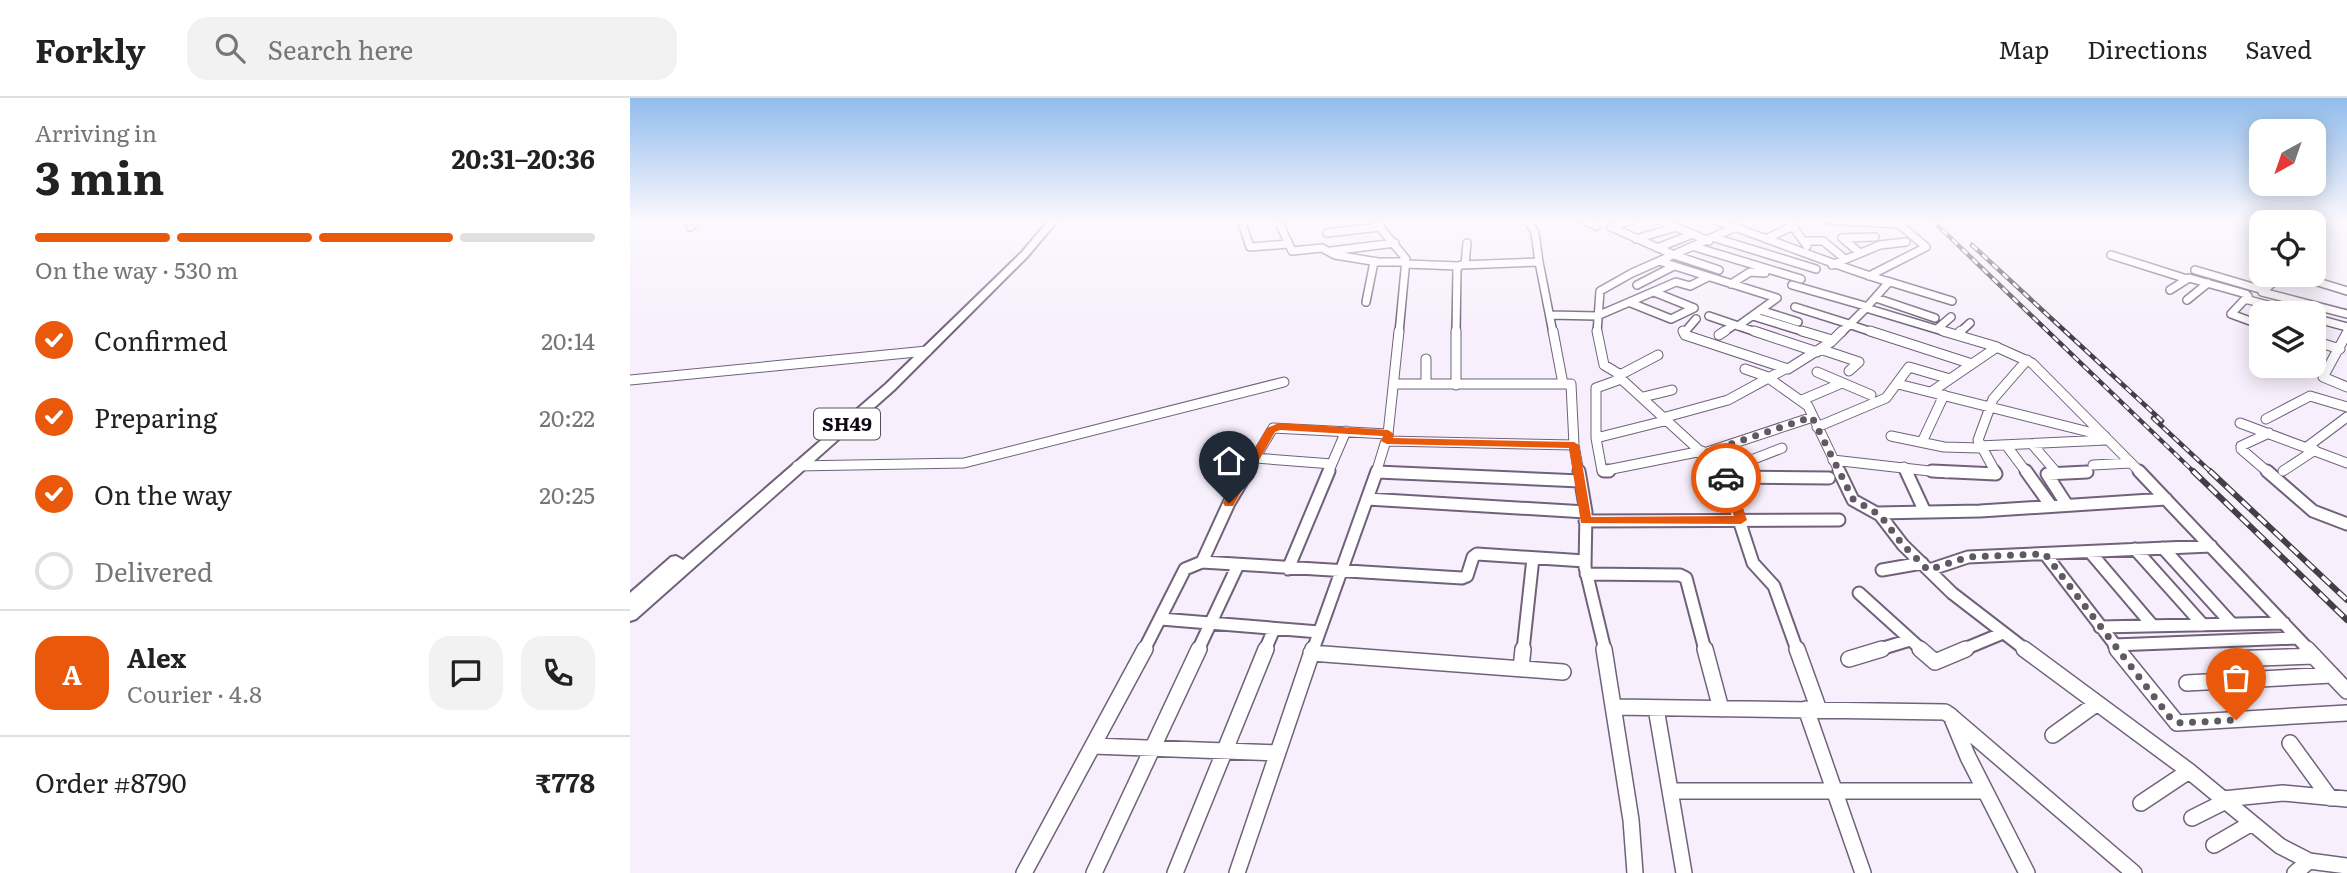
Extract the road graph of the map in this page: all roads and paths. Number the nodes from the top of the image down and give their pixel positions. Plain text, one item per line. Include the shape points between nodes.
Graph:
1 (1012, 256) edge
2 (1023, 256) edge
3 (1339, 256) edge
4 (1405, 256) edge
5 (1464, 256) edge
6 (1538, 256) edge
7 (1671, 256) edge
8 (1678, 256) edge
9 (1724, 256) edge
10 (1742, 256) edge
11 (1786, 256) edge
12 (1814, 256) edge
13 (1842, 256) edge
14 (1852, 256) edge
15 (1908, 256) edge
16 (2115, 256) edge
17 (1845, 259) junction
18 (1736, 260) junction
19 (1659, 261) junction
20 (1374, 262) junction
21 (1539, 262) junction
22 (1406, 263) junction
23 (1828, 263) junction
24 (1462, 265) junction
25 (1674, 266) junction
26 (1815, 269) junction
27 (1719, 270) junction
28 (1770, 270) junction
29 (2195, 270) dead end
30 (1869, 276) junction
31 (1707, 277) junction
32 (1801, 279) junction
33 (2187, 279) junction
34 (1886, 281) junction
35 (2208, 283) junction
36 (1731, 284) junction
37 (2326, 284) edge
38 (1637, 285) dead end
39 (1792, 285) junction
40 (2267, 287) edge
41 (2170, 290) dead end
42 (2263, 290) junction
43 (2347, 290) edge
44 (1654, 292) junction
45 (1774, 296) junction
46 (1876, 298) junction
47 (2245, 299) junction
48 (2187, 300) dead end
49 (1952, 301) dead end
50 (2253, 301) edge
51 (1366, 302) dead end
52 (1631, 303) junction
53 (1795, 307) dead end
54 (1865, 307) junction
55 (1757, 313) junction
56 (2347, 314) edge
57 (1550, 315) junction
58 (1597, 316) junction
59 (1709, 316) dead end
60 (1951, 317) dead end
61 (1936, 318) dead end
62 (1696, 319) dead end
63 (2249, 321) edge
64 (2326, 321) edge
65 (1970, 323) dead end
66 (1848, 324) junction
67 (1736, 325) junction
68 (2347, 327) edge
69 (1937, 329) junction
70 (2326, 332) edge
71 (1719, 335) dead end
72 (1957, 335) junction
73 (1835, 338) junction
74 (2326, 342) edge
75 (2344, 344) edge
76 (1997, 347) junction
77 (1819, 350) junction
78 (921, 351) junction
79 (1658, 355) dead end
80 (1426, 359) dead end
81 (2027, 360) junction
82 (1972, 364) junction
83 (1745, 369) dead end
84 (1785, 369) junction
85 (1849, 371) dead end
86 (1817, 372) dead end
87 (1620, 377) junction
88 (1771, 379) junction
89 (1950, 379) junction
90 (630, 380) edge
91 (1284, 382) dead end
92 (1842, 383) junction
93 (1395, 384) junction
94 (1426, 384) junction
95 (1563, 384) junction
96 (1898, 384) junction
97 (1456, 385) junction
98 (2347, 387) edge
99 (1672, 390) dead end
100 (1931, 392) junction
101 (1944, 395) junction
102 (1871, 396) dead end
103 (1643, 397) junction
104 (1802, 400) junction
105 (1990, 407) junction
106 (2347, 407) edge
107 (1667, 419) junction
108 (2266, 419) dead end
109 (2345, 420) edge
110 (1815, 422) junction
111 (2240, 424) dead end
112 (1346, 430) junction
113 (2269, 433) junction
114 (1891, 436) dead end
115 (1388, 437) junction
116 (1596, 438) junction
117 (2107, 438) junction
118 (1922, 442) junction
119 (2032, 444) junction
120 (1574, 445) junction
121 (2006, 445) junction
122 (1979, 447) junction
123 (1782, 448) dead end
124 (2311, 449) junction
125 (1703, 452) junction
126 (1255, 458) junction
127 (1833, 460) junction
128 (2345, 460) edge
129 (2131, 463) junction
130 (1332, 464) junction
131 (797, 466) junction
132 (1905, 467) junction
133 (2283, 471) dead end
134 (1377, 472) junction
135 (2057, 473) junction
136 (1724, 474) junction
137 (1829, 478) dead end
138 (1580, 481) junction
139 (1367, 499) junction
140 (2166, 499) junction
141 (2067, 505) junction
142 (2051, 506) junction
143 (1925, 512) junction
144 (1877, 513) junction
145 (1586, 516) junction
146 (1741, 520) junction
147 (1839, 520) dead end
148 (2347, 524) edge
149 (2211, 546) junction
150 (2163, 548) junction
151 (2135, 550) junction
152 (2090, 552) junction
153 (2045, 554) junction
154 (1533, 558) junction
155 (1202, 562) junction
156 (1237, 566) junction
157 (1586, 567) junction
158 (1925, 567) junction
159 (1288, 569) junction
160 (1882, 570) dead end
161 (1339, 572) junction
162 (1859, 593) dead end
163 (630, 602) edge
164 (630, 615) edge
165 (1161, 619) junction
166 (1211, 622) junction
167 (2284, 623) junction
168 (2232, 624) junction
169 (2203, 625) junction
170 (2153, 626) junction
171 (2100, 627) junction
172 (1274, 628) junction
173 (1318, 632) junction
174 (2003, 633) junction
175 (2297, 638) junction
176 (1910, 640) junction
177 (2114, 645) junction
178 (1311, 653) junction
179 (2314, 656) junction
180 (1849, 659) dead end
181 (2228, 659) dead end
182 (1521, 669) junction
183 (1563, 673) dead end
184 (2332, 675) junction
185 (2187, 683) dead end
186 (2347, 691) edge
187 (2096, 704) junction
188 (1614, 708) junction
189 (1656, 708) junction
190 (1721, 709) junction
191 (1813, 709) junction
192 (2347, 713) edge
193 (1951, 716) junction
194 (2053, 735) dead end
195 (2290, 743) dead end
196 (1093, 746) junction
197 (1152, 749) junction
198 (1224, 752) junction
199 (1276, 753) junction
200 (2189, 771) junction
201 (1670, 791) junction
202 (1985, 791) junction
203 (1835, 792) junction
204 (2330, 798) junction
205 (2347, 799) edge
206 (2224, 800) junction
207 (2141, 803) dead end
208 (2192, 818) dead end
209 (2252, 823) junction
210 (2214, 845) dead end
211 (2309, 861) junction
212 (2347, 866) edge
213 (1024, 873) edge
214 (1094, 873) edge
215 (1175, 873) edge
216 (1237, 873) edge
217 (1635, 873) edge
218 (1684, 873) edge
219 (1863, 873) edge
220 (2027, 873) edge
221 (2134, 873) edge
222 (2295, 873) edge

1 - 78 main road, SH49
2 - 78 main road, SH49
3 - 20 street
4 - 22 street
5 - 24 street
6 - 21 street
7 - 19 street
8 - 27 street
9 - 18 street
10 - 18 street
11 - 26 street
12 - 23 street
13 - 17 street
14 - 17 street
15 - 30 street
16 - 33 street
17 - 23 street
18 - 27 street
18 - 28 street
19 - 25 street
19 - 58 street via 1600,290
20 - 22 street
20 - 51 street
21 - 24 street
21 - 57 street
22 - 24 street
22 - 93 street
23 - 26 street
23 - 30 street
24 - 97 street
25 - 31 street
25 - 38 street
26 - 32 street
27 - 31 street
28 - 32 street
28 - 36 street via 1750,272
29 - 42 street
30 - 34 street
31 - 36 street
31 - 44 street via 1691,286 1676,282
32 - 39 street
33 - 35 street
33 - 41 street
34 - 46 street via 1890,283
34 - 49 street
35 - 47 street via 2248,295
35 - 48 street
36 - 45 street
37 - 43 street
39 - 45 street
39 - 54 street
40 - 42 street
42 - 56 street
44 - 52 street
44 - 52 street via 1693,308 1671,319
45 - 55 street
46 - 54 street
46 - 61 street
47 - 50 street
47 - 63 street via 2231,314
52 - 58 street
53 - 66 street
54 - 66 street
54 - 69 street
55 - 67 street
55 - 73 street
57 - 58 street
57 - 95 street
58 - 87 street via 1600,355 1605,366
59 - 67 street
60 - 69 street
62 - 84 street via 1683,331 1685,335
64 - 68 street
65 - 72 street
66 - 73 street
66 - 82 street
67 - 71 street
67 - 77 street
69 - 72 street
70 - 75 street
72 - 76 street
73 - 77 street
74 - 75 street
75 - 98 street via 2323,377
76 - 81 street
76 - 82 street
77 - 84 street
77 - 85 street via 1859,362
78 - 90 street
78 - 131 main road, SH49 via 890,387
78 - 163 main road, SH49
79 - 87 street
80 - 94 street
81 - 105 street via 2001,387
81 - 117 street
82 - 89 street
83 - 88 street
84 - 88 street
86 - 92 street
87 - 103 street
87 - 116 street via 1597,386
88 - 104 street
88 - 107 street via 1734,400
89 - 96 street via 1911,366
89 - 100 street
91 - 131 street via 964,463
92 - 102 street
92 - 104 street
93 - 94 street
93 - 115 street
94 - 97 street
95 - 97 street
95 - 120 street via 1571,384
96 - 100 street
96 - 110 street via 1880,401
99 - 103 street
100 - 101 street
101 - 105 street
101 - 118 street
103 - 107 street
104 - 110 street
105 - 117 street
105 - 122 street
106 - 108 street via 2311,396
107 - 116 street
107 - 125 street
109 - 124 street
110 - 125 street
110 - 127 street
111 - 113 street
112 - 115 street
112 - 126 street via 1276,427
112 - 130 street
113 - 124 street
113 - 148 street via 2241,449 2308,507
114 - 118 street
115 - 120 street
115 - 134 street
116 - 125 street via 1602,471 1606,472
117 - 119 street
117 - 129 street
118 - 122 street
119 - 121 street
119 - 135 street
120 - 138 street
121 - 122 street
121 - 142 street
122 - 132 street via 1996,474
123 - 136 street
124 - 128 street
124 - 133 street
125 - 136 street
126 - 130 street
126 - 155 street
127 - 132 street
127 - 144 street via 1853,499
129 - 135 street
129 - 140 street
130 - 159 street
131 - 164 main road, SH49
132 - 143 street
134 - 138 street
134 - 139 street
135 - 141 street via 2047,476
136 - 137 street
136 - 146 street
138 - 145 street
139 - 145 street
139 - 161 street
140 - 141 street
140 - 149 street
141 - 142 street
142 - 143 street
143 - 144 street
144 - 158 street
145 - 146 street
145 - 157 street
146 - 147 street
146 - 191 street via 1754,563 1774,586
149 - 150 street
149 - 167 street
150 - 151 street
150 - 168 street
151 - 152 street
151 - 169 street
152 - 153 street
152 - 170 street
153 - 158 street via 1968,557
153 - 171 street
154 - 157 street
154 - 161 street via 1477,554 1462,578
154 - 182 street
155 - 156 street
155 - 165 street via 1185,569
156 - 159 street
156 - 166 street
157 - 188 street
157 - 190 street via 1680,575 1689,581
158 - 160 street
158 - 174 street
159 - 161 street
161 - 173 street
162 - 176 street
165 - 166 street
165 - 196 street
166 - 172 street
166 - 197 street
167 - 168 street
167 - 175 street
168 - 169 street
169 - 170 street
170 - 171 street
171 - 177 street
172 - 173 street
172 - 198 street
173 - 178 street
174 - 176 street via 1939,662
174 - 187 street
175 - 177 street
175 - 179 street
176 - 180 street
177 - 192 street via 2177,723
178 - 182 street
178 - 199 street
179 - 181 street
179 - 184 street
182 - 183 street
184 - 185 street
184 - 186 street
187 - 194 street
187 - 200 street
188 - 189 street
188 - 217 street
189 - 190 street
189 - 201 street
190 - 191 street
191 - 193 street via 1939,710
191 - 203 street
193 - 202 street
193 - 221 street
195 - 204 street
196 - 197 street
196 - 213 street
197 - 198 street
197 - 214 street
198 - 199 street
198 - 215 street
199 - 216 street
200 - 206 street
200 - 207 street
201 - 203 street
201 - 218 street
202 - 203 street
202 - 220 street
203 - 219 street
204 - 205 street
204 - 206 street via 2275,793
206 - 208 street
206 - 209 street
209 - 210 street
209 - 211 street
211 - 212 street
211 - 222 street

